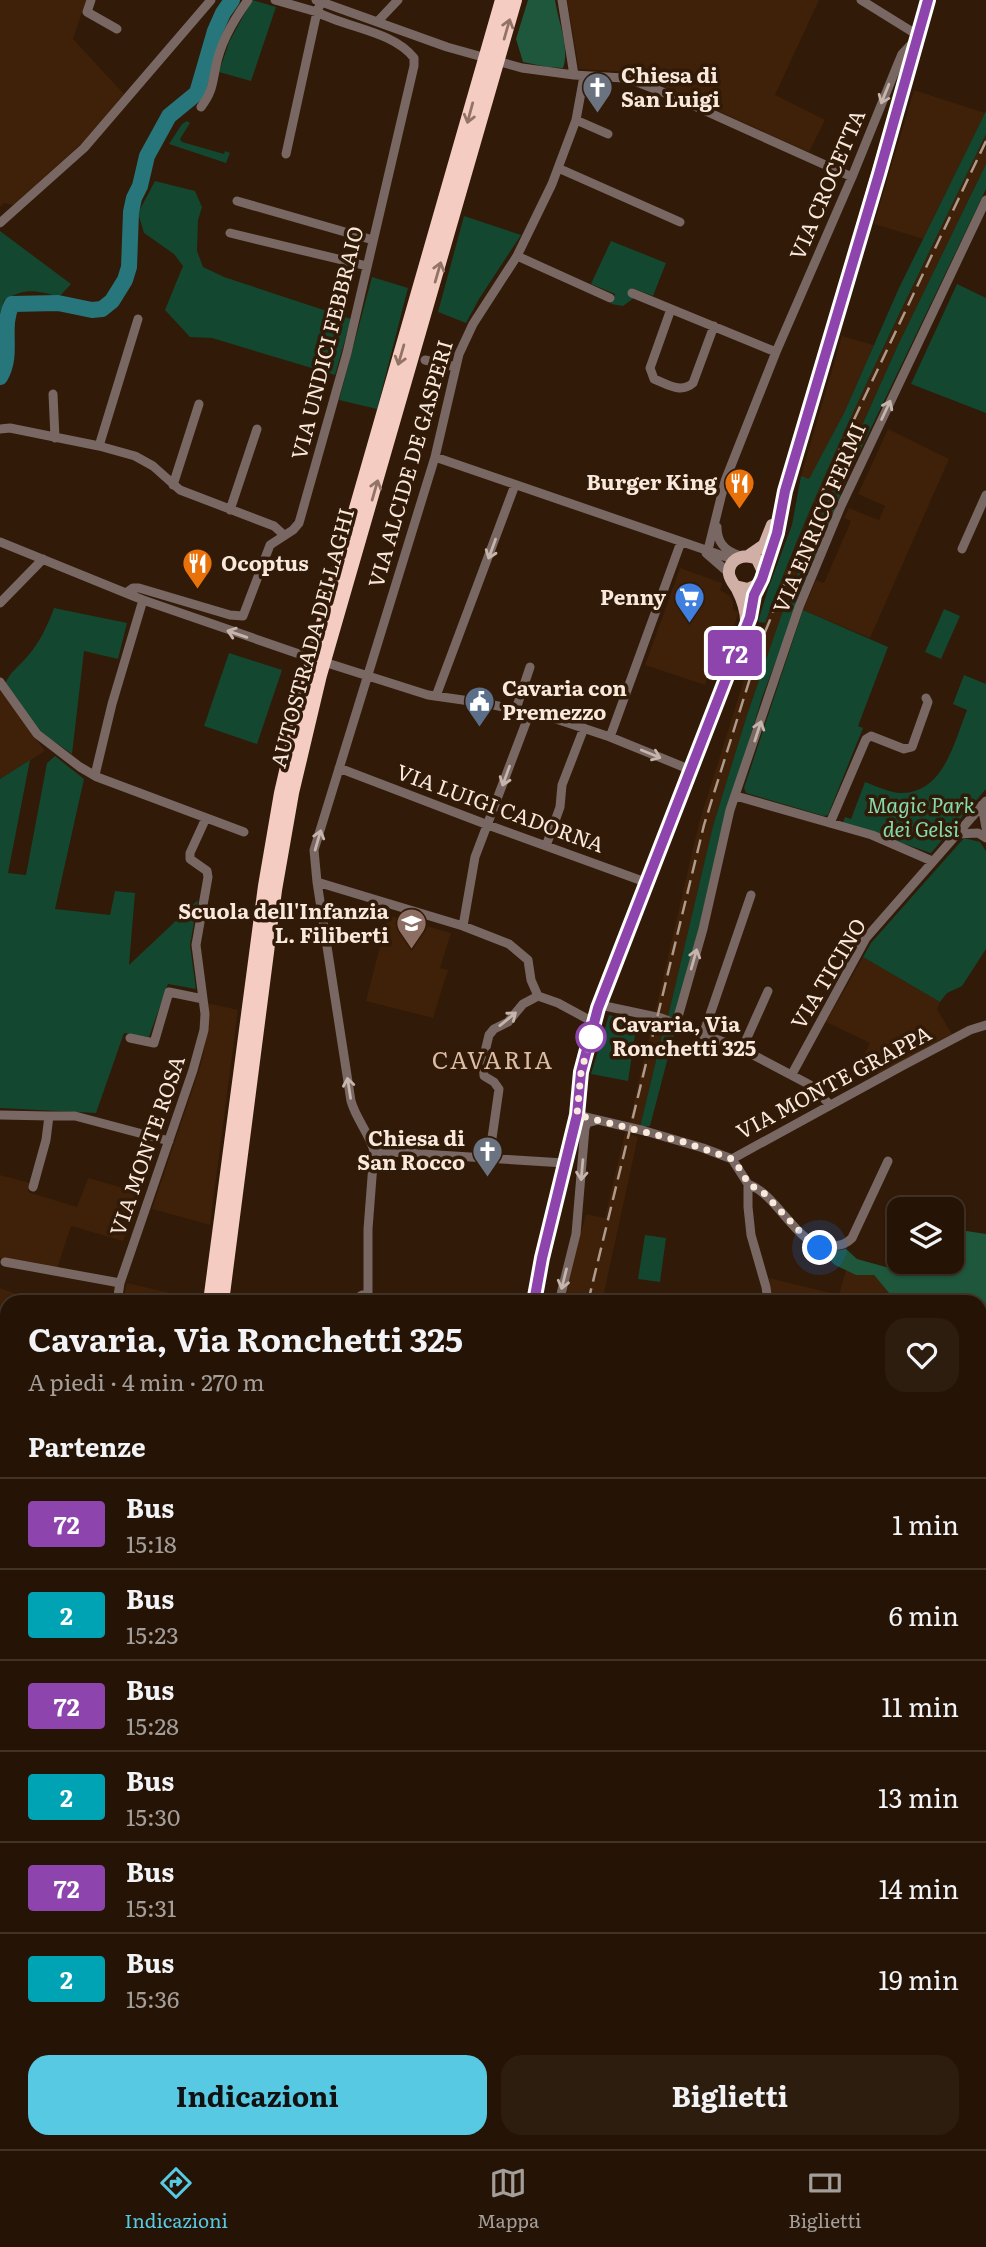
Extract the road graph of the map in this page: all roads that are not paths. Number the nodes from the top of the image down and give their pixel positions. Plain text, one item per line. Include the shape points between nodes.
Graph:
1 (91, 0) edge
2 (211, 0) edge
3 (248, 0) edge
4 (275, 0) edge
5 (398, 0) edge
6 (502, 0) edge
7 (516, 0) edge
8 (562, 0) edge
9 (861, 0) edge
10 (928, 0) edge
11 (318, 5) edge
12 (378, 21) junction
13 (117, 29) dead end
14 (919, 36) junction
15 (574, 75) junction
16 (584, 76) junction
17 (201, 107) dead end
18 (576, 120) junction
19 (608, 134) dead end
20 (286, 154) dead end
21 (558, 168) junction
22 (852, 177) junction
23 (986, 200) edge
24 (237, 201) dead end
25 (680, 222) dead end
26 (0, 223) edge
27 (230, 233) dead end
28 (373, 240) junction
29 (517, 256) junction
30 (367, 266) junction
31 (632, 293) dead end
32 (610, 298) dead end
33 (671, 309) junction
34 (138, 319) dead end
35 (714, 326) junction
36 (776, 352) junction
37 (425, 359) dead end
38 (456, 367) junction
39 (53, 394) dead end
40 (199, 404) dead end
41 (0, 429) edge
42 (257, 429) dead end
43 (55, 438) junction
44 (99, 446) junction
45 (435, 457) junction
46 (173, 485) junction
47 (515, 485) junction
48 (986, 495) edge
49 (780, 509) junction
50 (230, 510) junction
51 (717, 519) junction
52 (284, 535) junction
53 (0, 542) edge
54 (681, 542) junction
55 (703, 549) junction
56 (962, 549) dead end
57 (742, 558) junction
58 (43, 559) junction
59 (732, 579) junction
60 (762, 579) junction
61 (126, 593) junction
62 (143, 600) junction
63 (0, 603) edge
64 (745, 629) junction
65 (530, 667) dead end
66 (367, 676) junction
67 (0, 682) edge
68 (436, 696) junction
69 (926, 698) dead end
70 (516, 709) junction
71 (530, 712) junction
72 (584, 728) junction
73 (610, 737) junction
74 (339, 768) junction
75 (691, 770) junction
76 (95, 775) junction
77 (736, 796) junction
78 (984, 803) edge
79 (206, 818) junction
80 (830, 823) junction
81 (488, 825) junction
82 (986, 828) edge
83 (244, 832) dead end
84 (956, 834) junction
85 (986, 838) edge
86 (546, 846) junction
87 (932, 861) junction
88 (317, 882) junction
89 (648, 883) junction
90 (751, 895) dead end
91 (463, 926) junction
92 (768, 991) dead end
93 (538, 996) junction
94 (203, 999) junction
95 (600, 1004) junction
96 (595, 1023) junction
97 (676, 1024) junction
98 (986, 1025) edge
99 (703, 1035) junction
100 (130, 1038) dead end
101 (742, 1049) junction
102 (792, 1074) junction
103 (830, 1105) junction
104 (0, 1115) edge
105 (577, 1115) junction
106 (49, 1116) junction
107 (603, 1120) junction
108 (169, 1141) junction
109 (374, 1151) junction
110 (489, 1159) junction
111 (732, 1159) junction
112 (888, 1161) dead end
113 (564, 1163) junction
114 (748, 1184) junction
115 (33, 1187) dead end
116 (5, 1262) dead end
117 (120, 1283) junction
118 (118, 1295) edge
119 (211, 1295) edge
120 (223, 1295) edge
121 (368, 1295) edge
122 (536, 1295) edge
123 (561, 1295) edge
124 (767, 1295) edge

1 - 13 street via 86,12
2 - 26 street via 84,148
3 - 17 street via 224,45 210,95
4 - 11 street
5 - 12 street
6 -> 119 highway, AUTOSTRADA DEI LAGHI via 309,673 281,793
120 -> 7 highway, AUTOSTRADA DEI LAGHI via 275,890 292,793 320,675
8 - 15 street
9 - 14 street
10 - 14 main road
11 - 12 street
11 - 20 street
11 - 28 street, VIA UNDICI FEBBRAIO via 334,21 402,45 414,58
12 - 15 street via 522,68
14 -> 22 street, VIA CROCETTA via 902,54
14 - 49 main road
15 - 16 street
16 - 18 street, VIA ALCIDE DE GASPERI
16 - 22 street via 623,78 670,94
18 - 19 street
18 - 21 street, VIA ALCIDE DE GASPERI
21 - 25 street
21 - 29 street, VIA ALCIDE DE GASPERI
22 - 36 street, VIA CROCETTA
77 -> 23 street, VIA ENRICO FERMI via 799,607 841,506
24 - 28 street
27 - 30 street
28 - 30 street, VIA UNDICI FEBBRAIO
29 - 32 street
29 - 38 street, VIA ALCIDE DE GASPERI via 470,331
30 - 52 street, VIA UNDICI FEBBRAIO via 348,353 299,523
31 - 33 street
33 - 35 street
33 - 35 street via 650,368 654,379 682,389 689,387
34 - 44 street
35 - 36 street
36 - 51 street, VIA CROCETTA via 725,481
37 - 38 street
38 - 45 street, VIA ALCIDE DE GASPERI
39 - 43 street
40 - 46 street
41 - 43 street
42 - 50 street
43 - 44 street
44 - 46 street via 135,456
45 - 47 street
45 - 66 street, VIA ALCIDE DE GASPERI
46 - 50 street
47 - 54 street
47 -> 68 street
48 - 56 street
49 - 57 main road via 760,549
49 - 60 main road
50 - 52 street via 274,526
51 - 55 street, VIA CROCETTA
51 - 57 street via 722,546
52 - 61 street, VIA UNDICI FEBBRAIO via 270,545 243,616 139,588
53 - 58 street
54 - 55 street
54 - 73 street
55 - 57 street
55 - 59 street
57 - 59 main road via 731,565
57 - 60 main road via 760,564
58 - 61 street
58 - 63 street
59 - 60 main road via 743,589 757,586
59 - 64 main road via 745,611
60 - 64 main road
61 - 62 street
66 -> 62 street
62 - 76 street
64 - 75 main road
65 - 70 street
66 - 68 street
66 - 74 street, VIA ALCIDE DE GASPERI
67 - 76 street via 37,734
68 - 70 street
69 - 80 street via 912,747 866,738
70 - 71 street
71 - 72 street
71 -> 81 street
72 - 73 street
72 - 86 street
73 -> 75 street
74 - 81 street, VIA LUIGI CADORNA
88 -> 74 street, VIA ALCIDE DE GASPERI via 314,850
75 - 89 main road
76 - 79 street
77 - 80 street
97 -> 77 street, VIA ENRICO FERMI
78 - 82 street
78 - 84 street, VIA TICINO
79 - 83 street
79 - 94 street, VIA MONTE ROSA via 190,853 190,859 208,877 196,945
80 - 87 street
81 - 86 street, VIA LUIGI CADORNA
81 - 91 street via 475,857
84 - 85 street via 978,833
84 - 87 street, VIA TICINO
86 - 89 street, VIA LUIGI CADORNA
87 - 102 street, VIA TICINO via 866,938
88 - 91 street
109 -> 88 street, VIA ALCIDE DE GASPERI via 351,1101
89 - 95 main road
90 - 99 street
91 - 93 street via 509,944 524,956
92 - 101 street
93 - 96 street
110 -> 93 street via 499,1088 484,1076 489,1035
94 - 100 street, VIA MONTE ROSA via 169,992 154,1043
94 - 108 street, VIA MONTE ROSA via 202,1037
95 - 96 main road
95 - 97 street
96 - 105 main road via 581,1072
97 - 99 street
98 - 103 street, VIA MONTE GRAPPA
99 - 101 street
101 - 102 street
102 - 103 street via 820,1092
103 - 111 street, VIA MONTE GRAPPA
104 - 106 street
105 - 107 street, VIA MONTE GRAPPA
105 - 113 main road
106 - 108 street via 75,1116
106 - 115 street
107 - 111 street, VIA MONTE GRAPPA
107 -> 123 street via 587,1123 585,1128 576,1234
108 - 117 street, VIA MONTE ROSA
109 - 110 street
109 - 121 street
110 - 113 street
111 - 114 street
112 - 114 street via 852,1238 836,1246 820,1248 762,1191
113 - 122 main road
114 - 124 street via 751,1235
116 - 117 street
117 - 118 street, VIA MONTE ROSA

